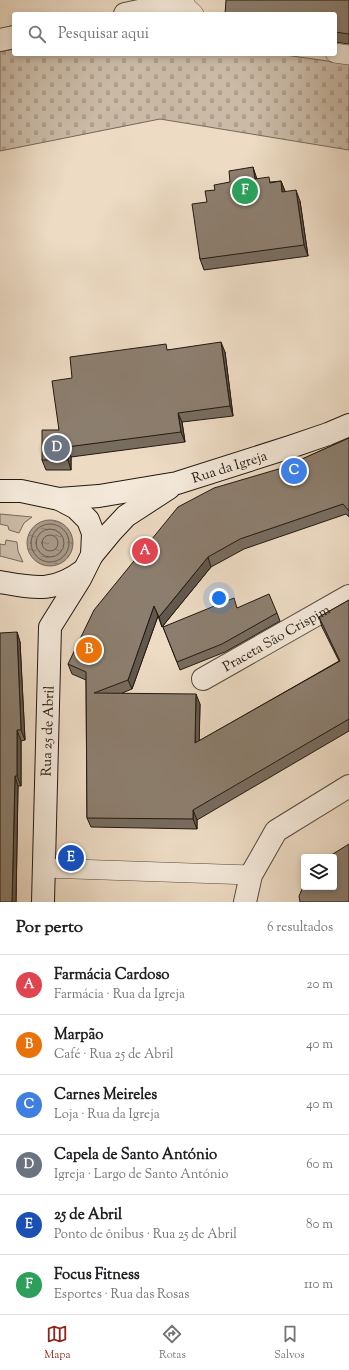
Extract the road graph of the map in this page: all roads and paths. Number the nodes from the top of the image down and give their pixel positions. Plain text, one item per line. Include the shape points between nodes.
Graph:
1 (187, 6) edge
2 (140, 12) edge
3 (12, 37) edge
4 (0, 40) edge
5 (337, 53) edge
6 (349, 55) edge
7 (349, 425) edge
8 (177, 483) junction
9 (0, 491) edge
10 (60, 499) junction
11 (88, 562) junction
12 (0, 582) edge
13 (349, 596) edge
14 (203, 679) dead end
15 (349, 786) edge
16 (44, 868) junction
17 (251, 875) junction
18 (43, 902) edge
19 (245, 902) edge

1 - 2 main road
3 - 4 main road
5 - 6 street
7 - 8 main road, Rua da Igreja
8 - 10 main road, Rua da Igreja via 99,496
8 - 11 main road, Rua da Igreja via 126,516
9 - 10 main road via 21,491
10 - 11 main road via 76,508 88,520 93,533
11 - 12 main road via 72,579 53,586 36,588
11 - 16 main road, Rua 25 de Abril via 50,627
13 - 14 main road, Praceta São Crispim
15 - 17 main road via 276,831
16 - 17 street
16 - 18 main road, Rua 25 de Abril
17 - 19 main road

